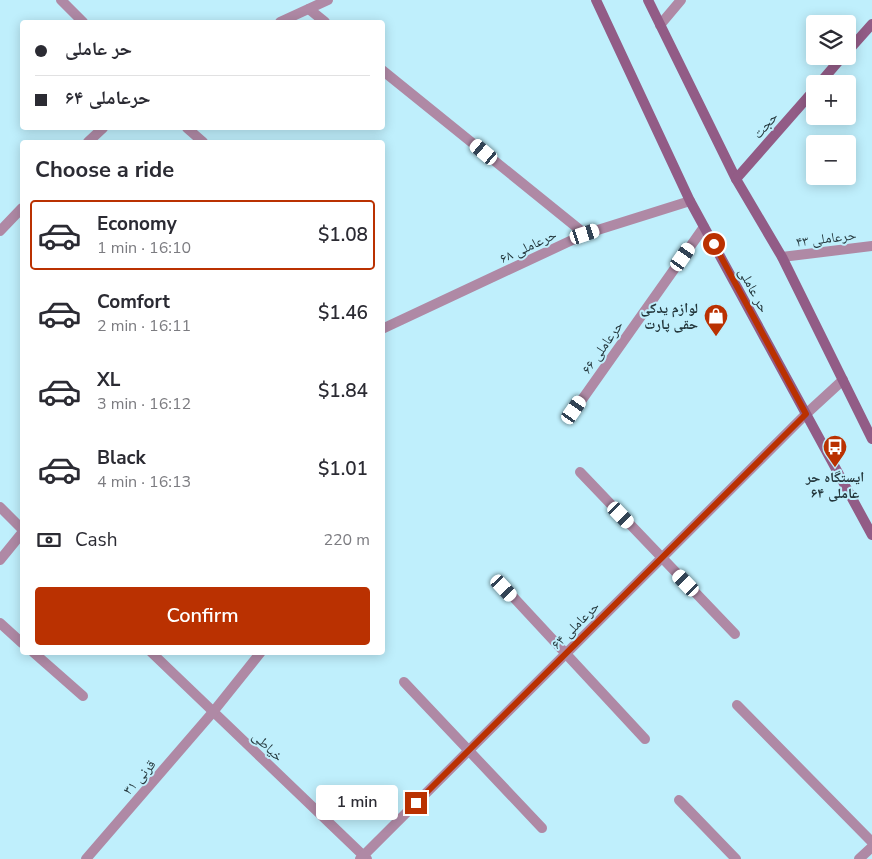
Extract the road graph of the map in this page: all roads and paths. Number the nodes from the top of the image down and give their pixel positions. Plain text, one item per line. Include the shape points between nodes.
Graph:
1 (61, 0) edge
2 (328, 0) edge
3 (596, 0) edge
4 (648, 0) edge
5 (681, 0) edge
6 (308, 9) junction
7 (81, 20) edge
8 (284, 20) edge
9 (322, 20) edge
10 (872, 24) edge
11 (660, 25) junction
12 (856, 43) edge
13 (835, 65) edge
14 (385, 72) edge
15 (827, 75) edge
16 (806, 98) edge
17 (101, 130) edge
18 (189, 130) edge
19 (90, 140) edge
20 (200, 140) edge
21 (736, 179) junction
22 (690, 201) junction
23 (20, 210) edge
24 (704, 227) junction
25 (0, 231) edge
26 (585, 234) junction
27 (872, 246) edge
28 (782, 257) junction
29 (385, 328) edge
30 (843, 380) junction
31 (574, 410) dead end
32 (806, 414) junction
33 (872, 439) edge
34 (580, 472) dead end
35 (0, 507) edge
36 (20, 527) edge
37 (20, 535) edge
38 (872, 535) edge
39 (662, 558) junction
40 (0, 560) edge
41 (504, 588) dead end
42 (0, 623) edge
43 (735, 634) dead end
44 (20, 641) edge
45 (566, 654) junction
46 (36, 655) edge
47 (154, 655) edge
48 (259, 655) edge
49 (404, 682) dead end
50 (83, 696) dead end
51 (736, 705) dead end
52 (213, 712) junction
53 (645, 739) dead end
54 (469, 750) junction
55 (679, 800) dead end
56 (542, 828) dead end
57 (872, 842) edge
58 (872, 847) edge
59 (363, 858) edge
60 (86, 859) edge
61 (736, 859) edge
62 (859, 859) edge

1 - 7 street
2 - 6 street
3 - 22 main road, حر عاملی
4 - 11 main road
5 - 11 street
6 - 8 street
6 - 9 street
10 - 12 main road
11 - 21 main road
13 - 15 main road
14 - 26 street
16 - 21 main road, حجت
17 - 19 street
18 - 20 street
21 - 28 main road
22 - 24 main road, حر عاملی
22 - 26 street, حرعاملی ۶۸
23 - 25 street
24 - 31 street, حرعاملی ۶۶
24 - 32 main road, حر عاملی
26 - 29 street, حرعاملی ۶۸
27 - 28 street, حرعاملی ۴۳
28 - 30 main road
30 - 32 street, حرعاملی ۶۴
30 - 33 main road
32 - 38 main road, حر عاملی
32 - 39 street, حرعاملی ۶۴
34 - 39 street
35 - 36 street
37 - 40 street
39 - 43 street
39 - 45 street, حرعاملی ۶۴
41 - 45 street
42 - 44 street
45 - 53 street
45 - 54 street, حرعاملی ۶۴
46 - 50 street
47 - 52 street, خیاطی
48 - 52 street, قرنی ۳۱
49 - 54 street
51 - 57 street
52 - 59 street, خیاطی
52 - 60 street, قرنی ۳۱
54 - 56 street
54 - 59 street, حرعاملی ۶۴
55 - 61 street
58 - 62 street

